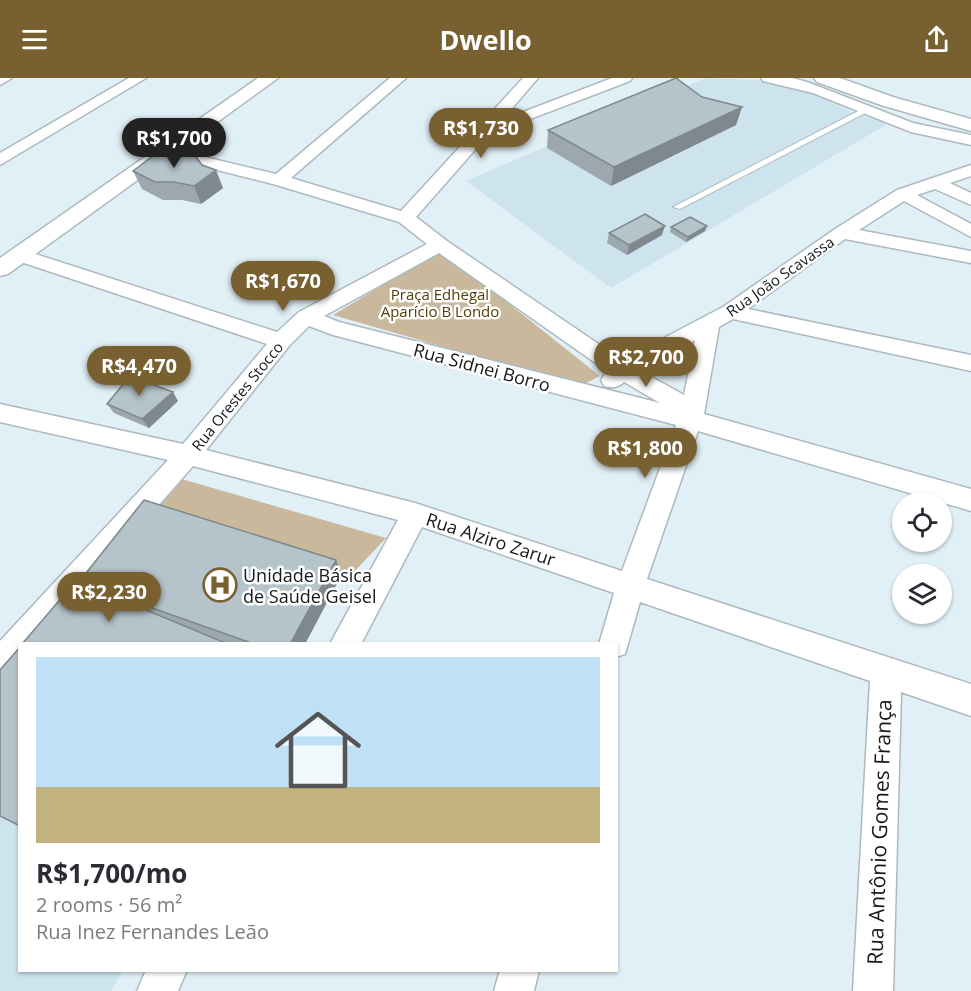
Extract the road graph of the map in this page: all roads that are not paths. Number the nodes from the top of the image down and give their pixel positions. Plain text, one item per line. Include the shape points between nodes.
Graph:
1 (5, 78) edge
2 (139, 78) edge
3 (269, 78) edge
4 (399, 78) edge
5 (531, 78) edge
6 (625, 78) edge
7 (768, 78) edge
8 (822, 78) edge
9 (856, 78) edge
10 (0, 81) edge
11 (962, 104) dead end
12 (868, 110) junction
13 (964, 124) edge
14 (482, 132) junction
15 (971, 140) edge
16 (163, 152) junction
17 (0, 160) edge
18 (971, 170) edge
19 (279, 180) junction
20 (935, 182) junction
21 (903, 194) junction
22 (971, 201) edge
23 (677, 207) dead end
24 (405, 218) junction
25 (971, 231) edge
26 (842, 233) junction
27 (440, 245) junction
28 (20, 255) junction
29 (971, 257) edge
30 (0, 268) edge
31 (306, 317) junction
32 (719, 318) junction
33 (281, 341) junction
34 (971, 363) edge
35 (621, 370) junction
36 (597, 397) junction
37 (0, 413) edge
38 (691, 415) junction
39 (188, 455) junction
40 (971, 500) edge
41 (415, 514) junction
42 (631, 585) junction
43 (19, 642) edge
44 (346, 642) edge
45 (615, 642) edge
46 (18, 643) edge
47 (0, 663) edge
48 (886, 672) junction
49 (971, 700) edge
50 (167, 972) edge
51 (519, 972) edge
52 (157, 991) edge
53 (514, 991) edge
54 (873, 991) edge

1 - 10 street
2 - 17 street
3 - 16 main road
4 - 19 street
5 - 14 street
6 - 14 street
7 - 12 street via 816,88
8 - 12 main road
8 - 13 main road
9 - 11 main road via 929,102
12 - 13 main road
12 - 15 street via 901,124
12 - 23 lane
14 - 24 street
16 - 19 street
16 - 28 main road
18 - 20 street, Rua João Scavassa
19 - 24 street
20 - 21 street, Rua João Scavassa
20 - 22 street
21 - 25 street
21 - 26 street, Rua João Scavassa
24 - 27 street
26 - 29 street
26 - 32 street, Rua João Scavassa
27 - 31 street, Rua Orestes Stocco
27 - 35 street
28 - 30 main road
28 - 33 street
31 - 33 street, Rua Orestes Stocco
31 - 36 street, Rua Sidnei Borro via 333,328
32 - 34 street
32 - 35 street, Rua João Scavassa
32 - 38 street
33 - 39 street, Rua Orestes Stocco
35 - 36 street, Rua João Scavassa
35 - 38 street
36 - 38 street, Rua Sidnei Borro
37 - 39 street, Rua Alziro Zarur
38 - 40 street, Rua Sidnei Borro
38 - 42 street
39 - 41 street, Rua Alziro Zarur
39 - 43 street, Rua Orestes Stocco
41 - 42 street, Rua Alziro Zarur
41 - 44 street
42 - 45 street
42 - 48 street, Rua Alziro Zarur
46 - 47 street, Rua Orestes Stocco
48 - 49 street, Rua Alziro Zarur
48 - 54 street, Rua Antônio Gomes França
50 - 52 street
51 - 53 street

